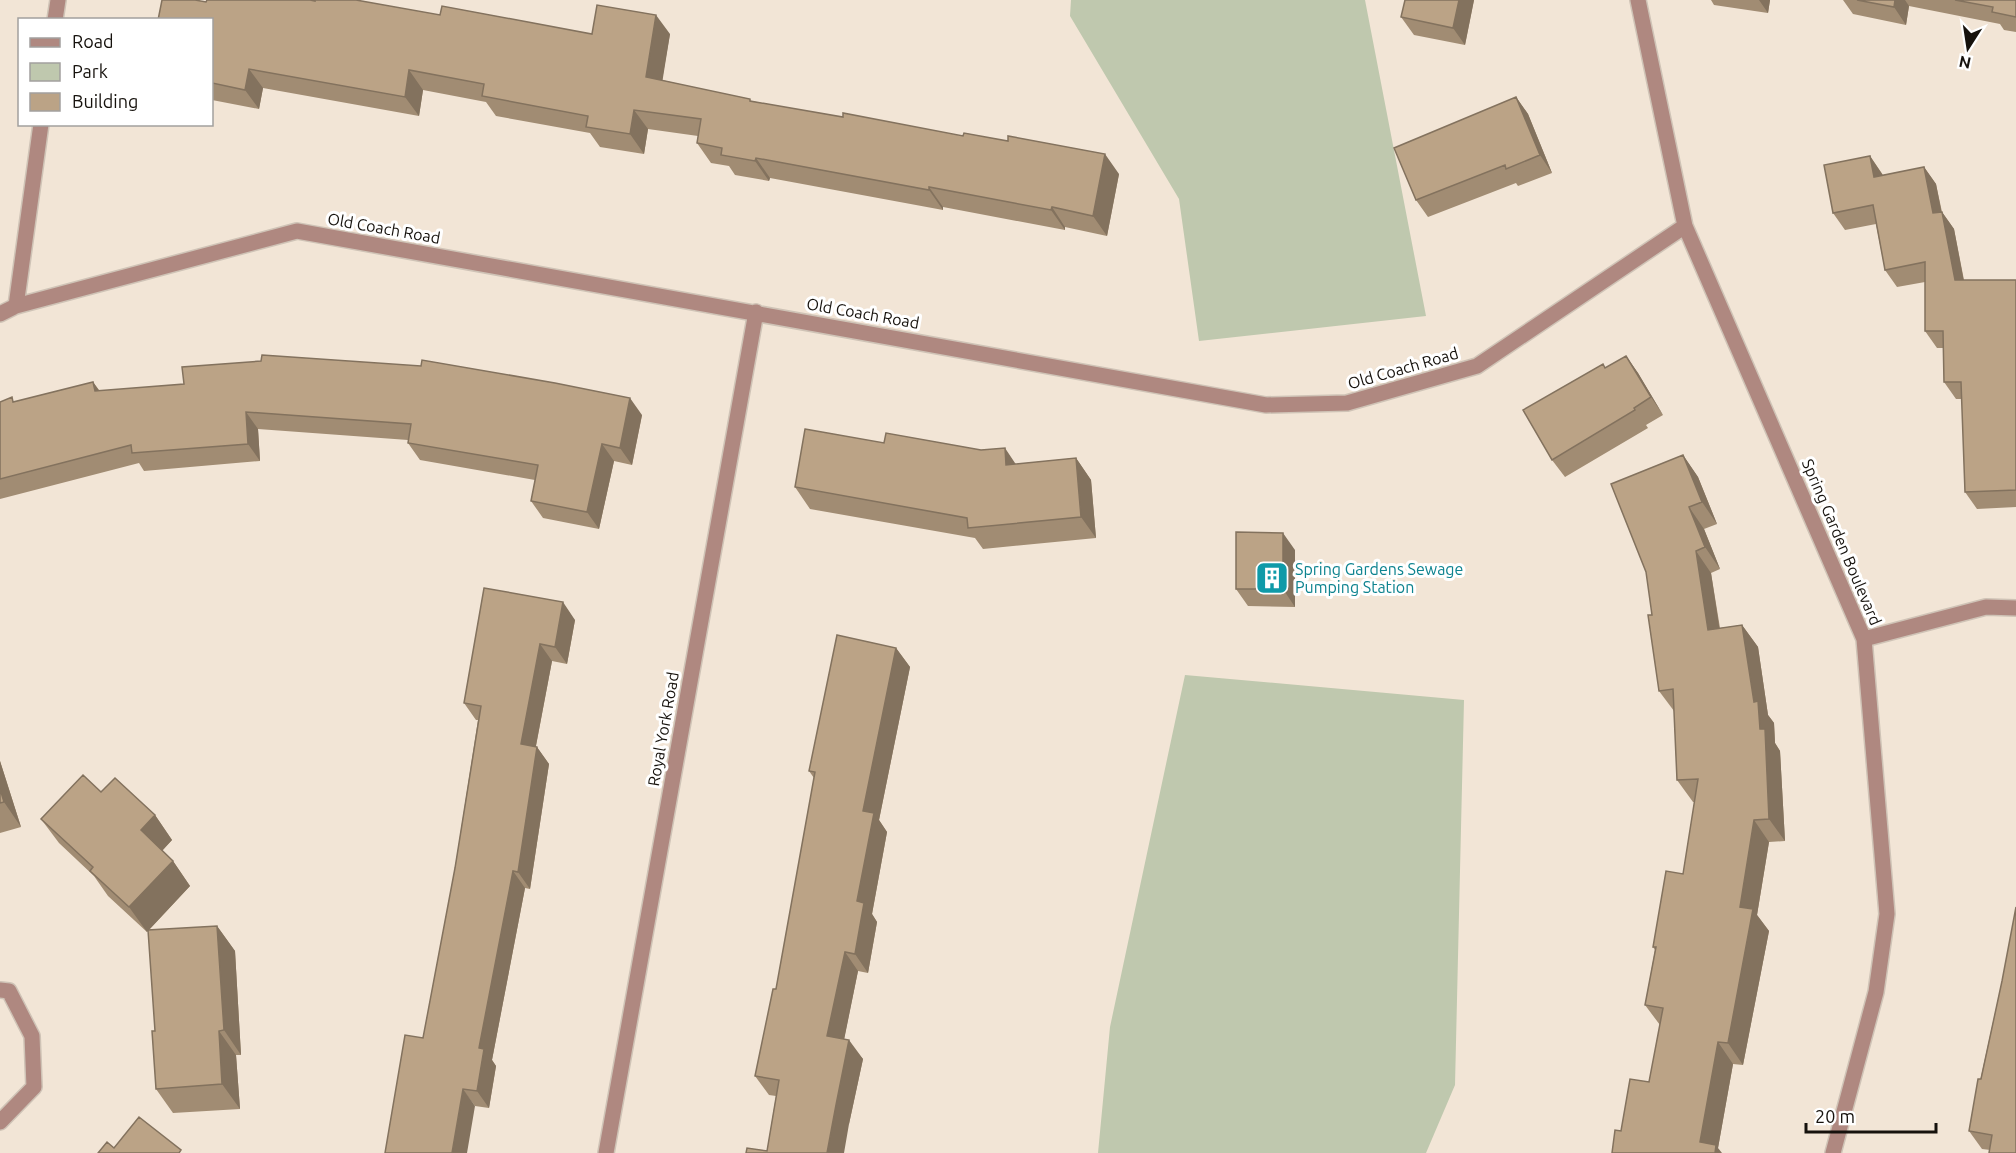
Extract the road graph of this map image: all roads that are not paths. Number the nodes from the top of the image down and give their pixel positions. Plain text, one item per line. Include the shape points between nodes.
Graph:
1 (58, 0) edge
2 (1638, 0) edge
3 (55, 18) edge
4 (41, 126) edge
5 (1685, 226) junction
6 (16, 306) junction
7 (756, 312) junction
8 (0, 314) edge
9 (2016, 608) edge
10 (1864, 639) junction
11 (0, 990) edge
12 (0, 1122) edge
13 (606, 1153) edge
14 (1833, 1153) edge

1 - 3 street
2 - 5 street, Spring Garden Boulevard
4 - 6 street
5 - 7 street, Old Coach Road via 1477,366 1347,403 1266,405
5 - 10 street, Spring Garden Boulevard
6 - 7 street, Old Coach Road via 297,231
6 - 8 street, Old Coach Road
7 - 13 street, Royal York Road
9 - 10 street via 1986,607
10 - 14 street, Spring Garden Boulevard via 1887,914 1876,992
11 - 12 street via 9,991 32,1036 34,1087

